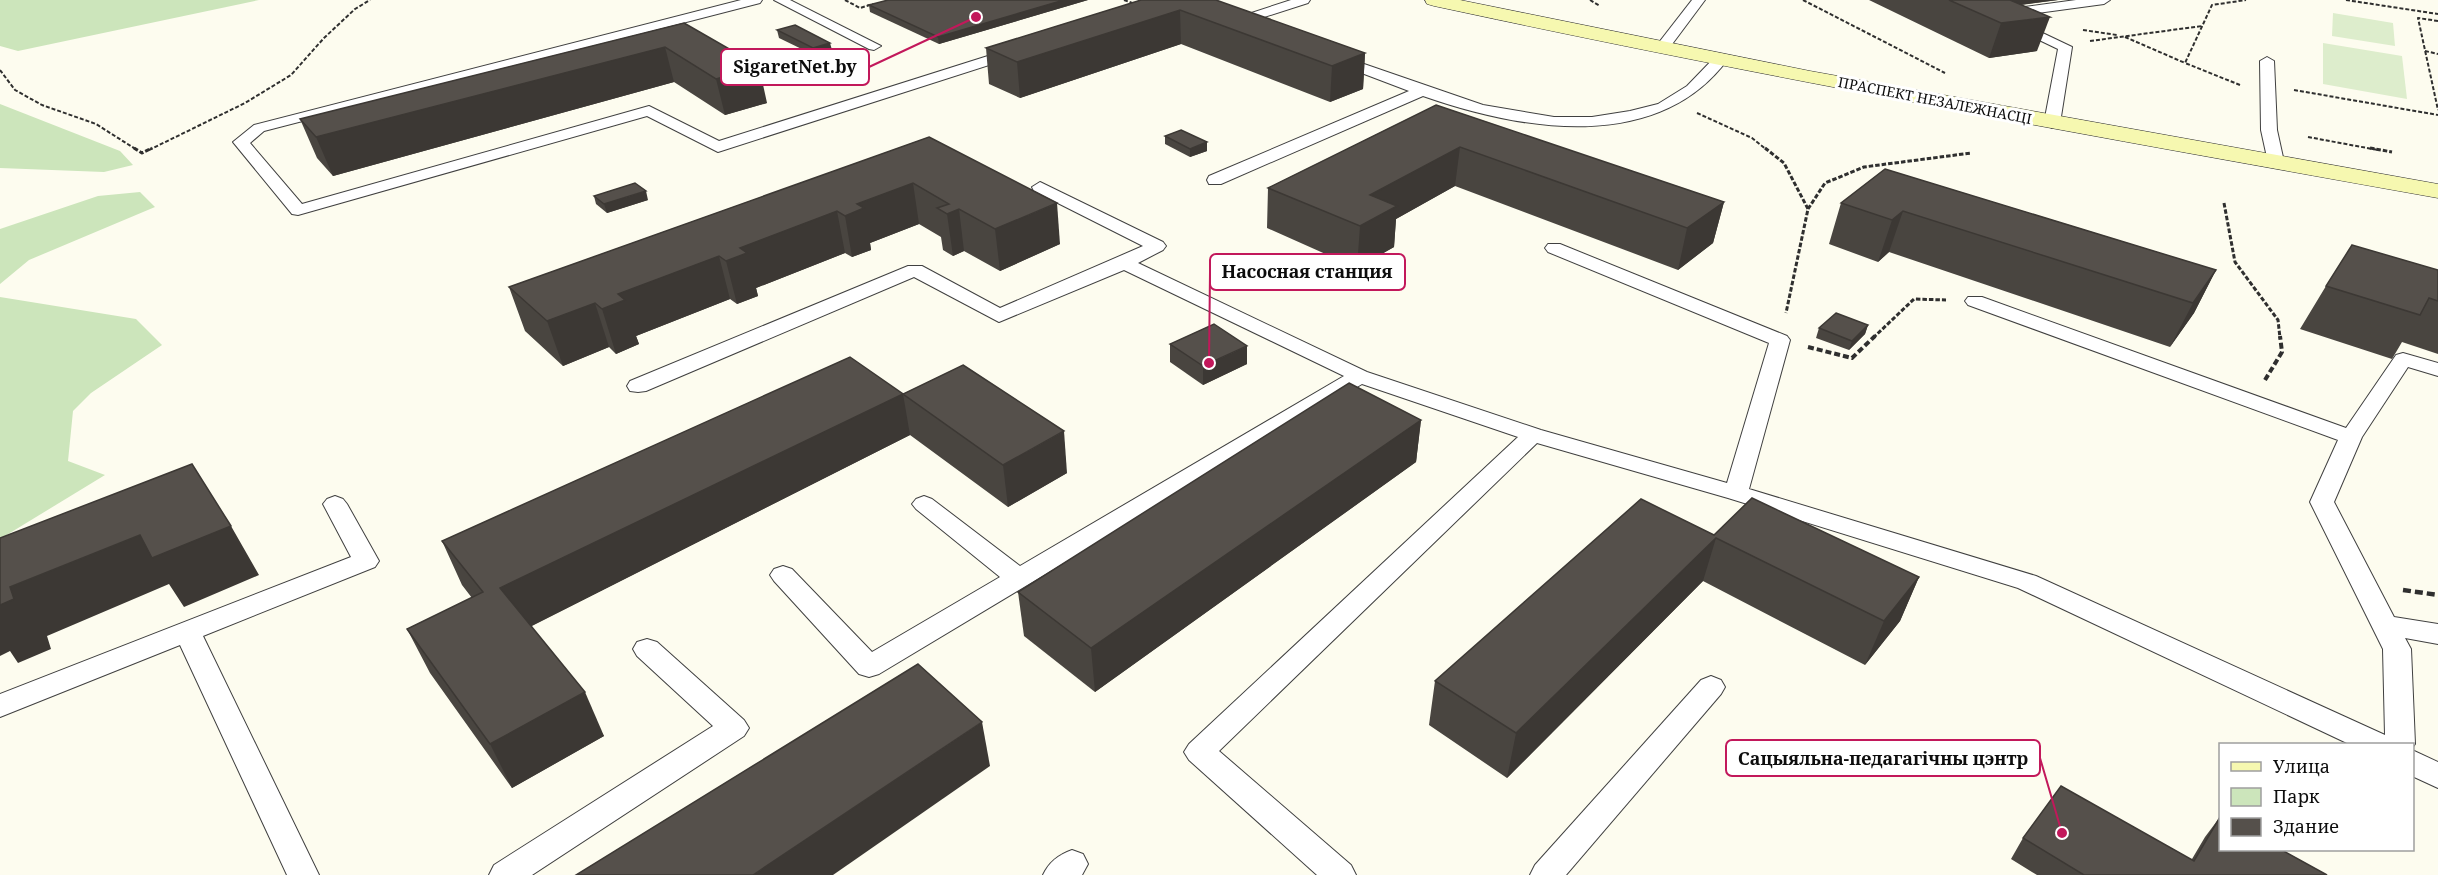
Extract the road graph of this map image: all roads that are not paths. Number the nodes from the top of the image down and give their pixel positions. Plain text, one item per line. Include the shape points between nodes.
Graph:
1 (756, 0) edge
2 (780, 0) edge
3 (1173, 0) edge
4 (1304, 0) edge
5 (1434, 0) edge
6 (1699, 0) edge
7 (2104, 0) edge
8 (1236, 22) junction
9 (1257, 30) edge
10 (874, 46) dead end
11 (1030, 47) edge
12 (1662, 48) junction
13 (1323, 54) edge
14 (1722, 59) junction
15 (2267, 61) dead end
16 (1422, 91) junction
17 (2052, 123) junction
18 (2276, 162) junction
19 (1215, 180) dead end
20 (1040, 187) dead end
21 (2438, 191) edge
22 (1554, 248) dead end
23 (1124, 263) junction
24 (1975, 300) road end
25 (2438, 370) edge
26 (1360, 376) junction
27 (638, 386) dead end
28 (1533, 435) junction
29 (2351, 437) junction
30 (1736, 493) junction
31 (335, 504) dead end
32 (924, 504) dead end
33 (783, 575) dead end
34 (1018, 578) junction
35 (2385, 625) junction
36 (188, 633) junction
37 (2438, 634) edge
38 (647, 650) dead end
39 (1712, 687) dead end
40 (0, 706) edge
41 (2374, 743) edge
42 (2400, 743) edge
43 (2414, 763) edge
44 (2438, 776) edge
45 (303, 875) edge
46 (505, 875) edge
47 (1340, 875) edge
48 (1546, 875) edge

1 - 11 lane via 259,128 241,142 298,210 649,111 718,147
2 - 10 lane
3 - 8 lane
4 - 8 lane
5 - 12 main road, ПРАСПЕКТ НЕЗАЛЕЖНАСЦІ
6 - 12 lane
7 - 17 lane via 1994,15 2065,47
8 - 9 lane
12 - 14 main road, ПРАСПЕКТ НЕЗАЛЕЖНАСЦІ
13 - 16 lane
14 - 16 lane via 1682,97 1656,110 1614,119 1568,121 1492,112
14 - 17 main road, ПРАСПЕКТ НЕЗАЛЕЖНАСЦІ
15 - 18 lane via 2269,130
16 - 19 lane
17 - 18 main road, ПРАСПЕКТ НЕЗАЛЕЖНАСЦІ
18 - 21 main road, ПРАСПЕКТ НЕЗАЛЕЖНАСЦІ
20 - 23 lane via 1157,246
22 - 30 lane via 1780,340
23 - 26 lane
23 - 27 lane via 999,316 915,270
24 - 29 lane
25 - 29 lane via 2403,359
26 - 28 lane
26 - 34 lane
28 - 30 lane
28 - 47 lane via 1199,752
29 - 35 lane via 2322,502
30 - 41 lane via 2027,582
31 - 36 lane via 366,561
32 - 34 lane
33 - 34 lane via 869,667
35 - 37 lane
35 - 42 lane via 2397,649
36 - 40 lane
36 - 45 lane
38 - 46 lane via 734,728
39 - 48 lane
43 - 44 lane

